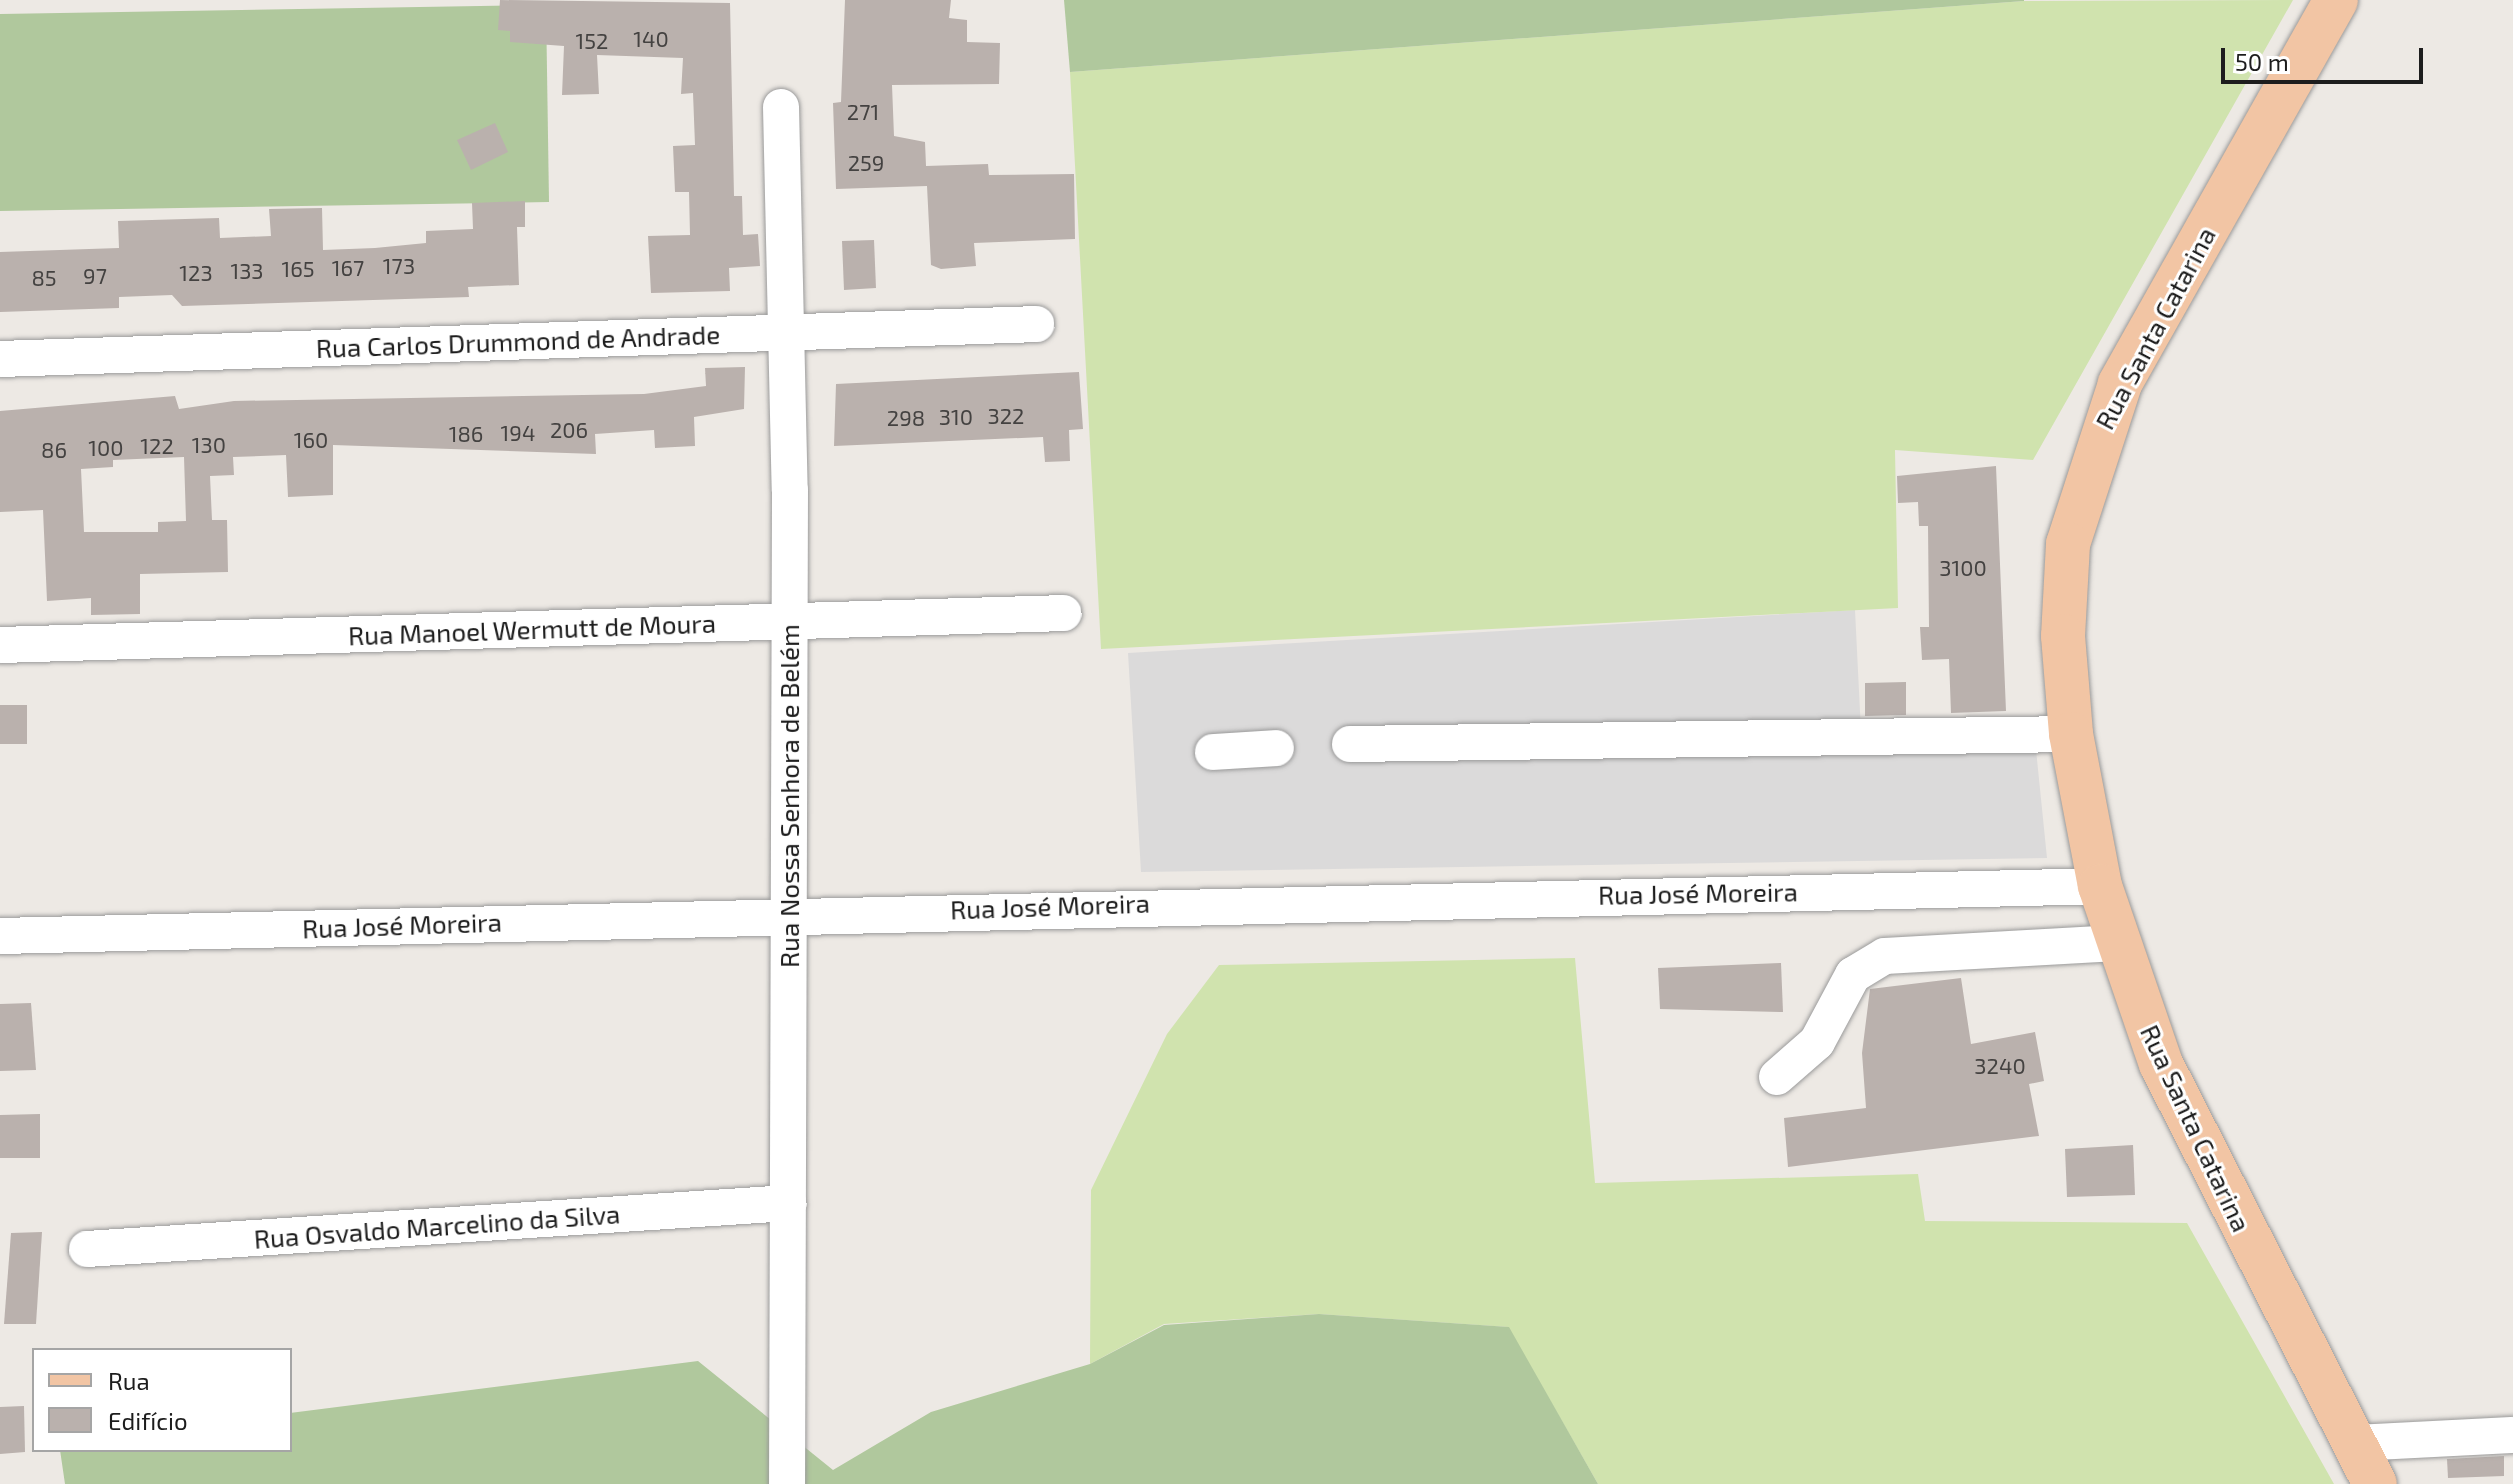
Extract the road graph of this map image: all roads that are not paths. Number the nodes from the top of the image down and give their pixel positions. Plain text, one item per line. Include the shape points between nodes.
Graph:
1 (2336, 0) edge
2 (781, 107) dead end
3 (1036, 324) dead end
4 (787, 332) junction
5 (0, 359) edge
6 (1064, 613) dead end
7 (790, 622) junction
8 (0, 645) edge
9 (2071, 734) junction
10 (1350, 744) dead end
11 (1276, 748) dead end
12 (1213, 752) dead end
13 (2100, 886) junction
14 (789, 914) junction
15 (0, 936) edge
16 (2117, 943) junction
17 (1777, 1077) dead end
18 (788, 1203) junction
19 (87, 1249) dead end
20 (2513, 1435) edge
21 (2354, 1443) junction
22 (787, 1484) edge
23 (2375, 1484) edge

1 - 9 main road, Rua Santa Catarina via 2120,384 2095,444 2068,544 2063,595
2 - 4 street, Rua Nossa Senhora de Belém
3 - 4 street, Rua Carlos Drummond de Andrade
4 - 5 street, Rua Carlos Drummond de Andrade
4 - 7 street, Rua Nossa Senhora de Belém
6 - 7 street, Rua Manoel Wermutt de Moura
7 - 8 street, Rua Manoel Wermutt de Moura
7 - 14 street, Rua Nossa Senhora de Belém
9 - 10 street
9 - 13 main road, Rua Santa Catarina
11 - 12 street
13 - 14 street, Rua José Moreira
13 - 16 main road, Rua Santa Catarina
14 - 15 street, Rua José Moreira
14 - 18 street, Rua Nossa Senhora de Belém
16 - 17 street via 1885,956 1853,975 1817,1042
16 - 21 main road, Rua Santa Catarina via 2161,1064
18 - 19 street, Rua Osvaldo Marcelino da Silva
18 - 22 street, Rua Nossa Senhora de Belém
20 - 21 street
21 - 23 main road, Rua Santa Catarina

